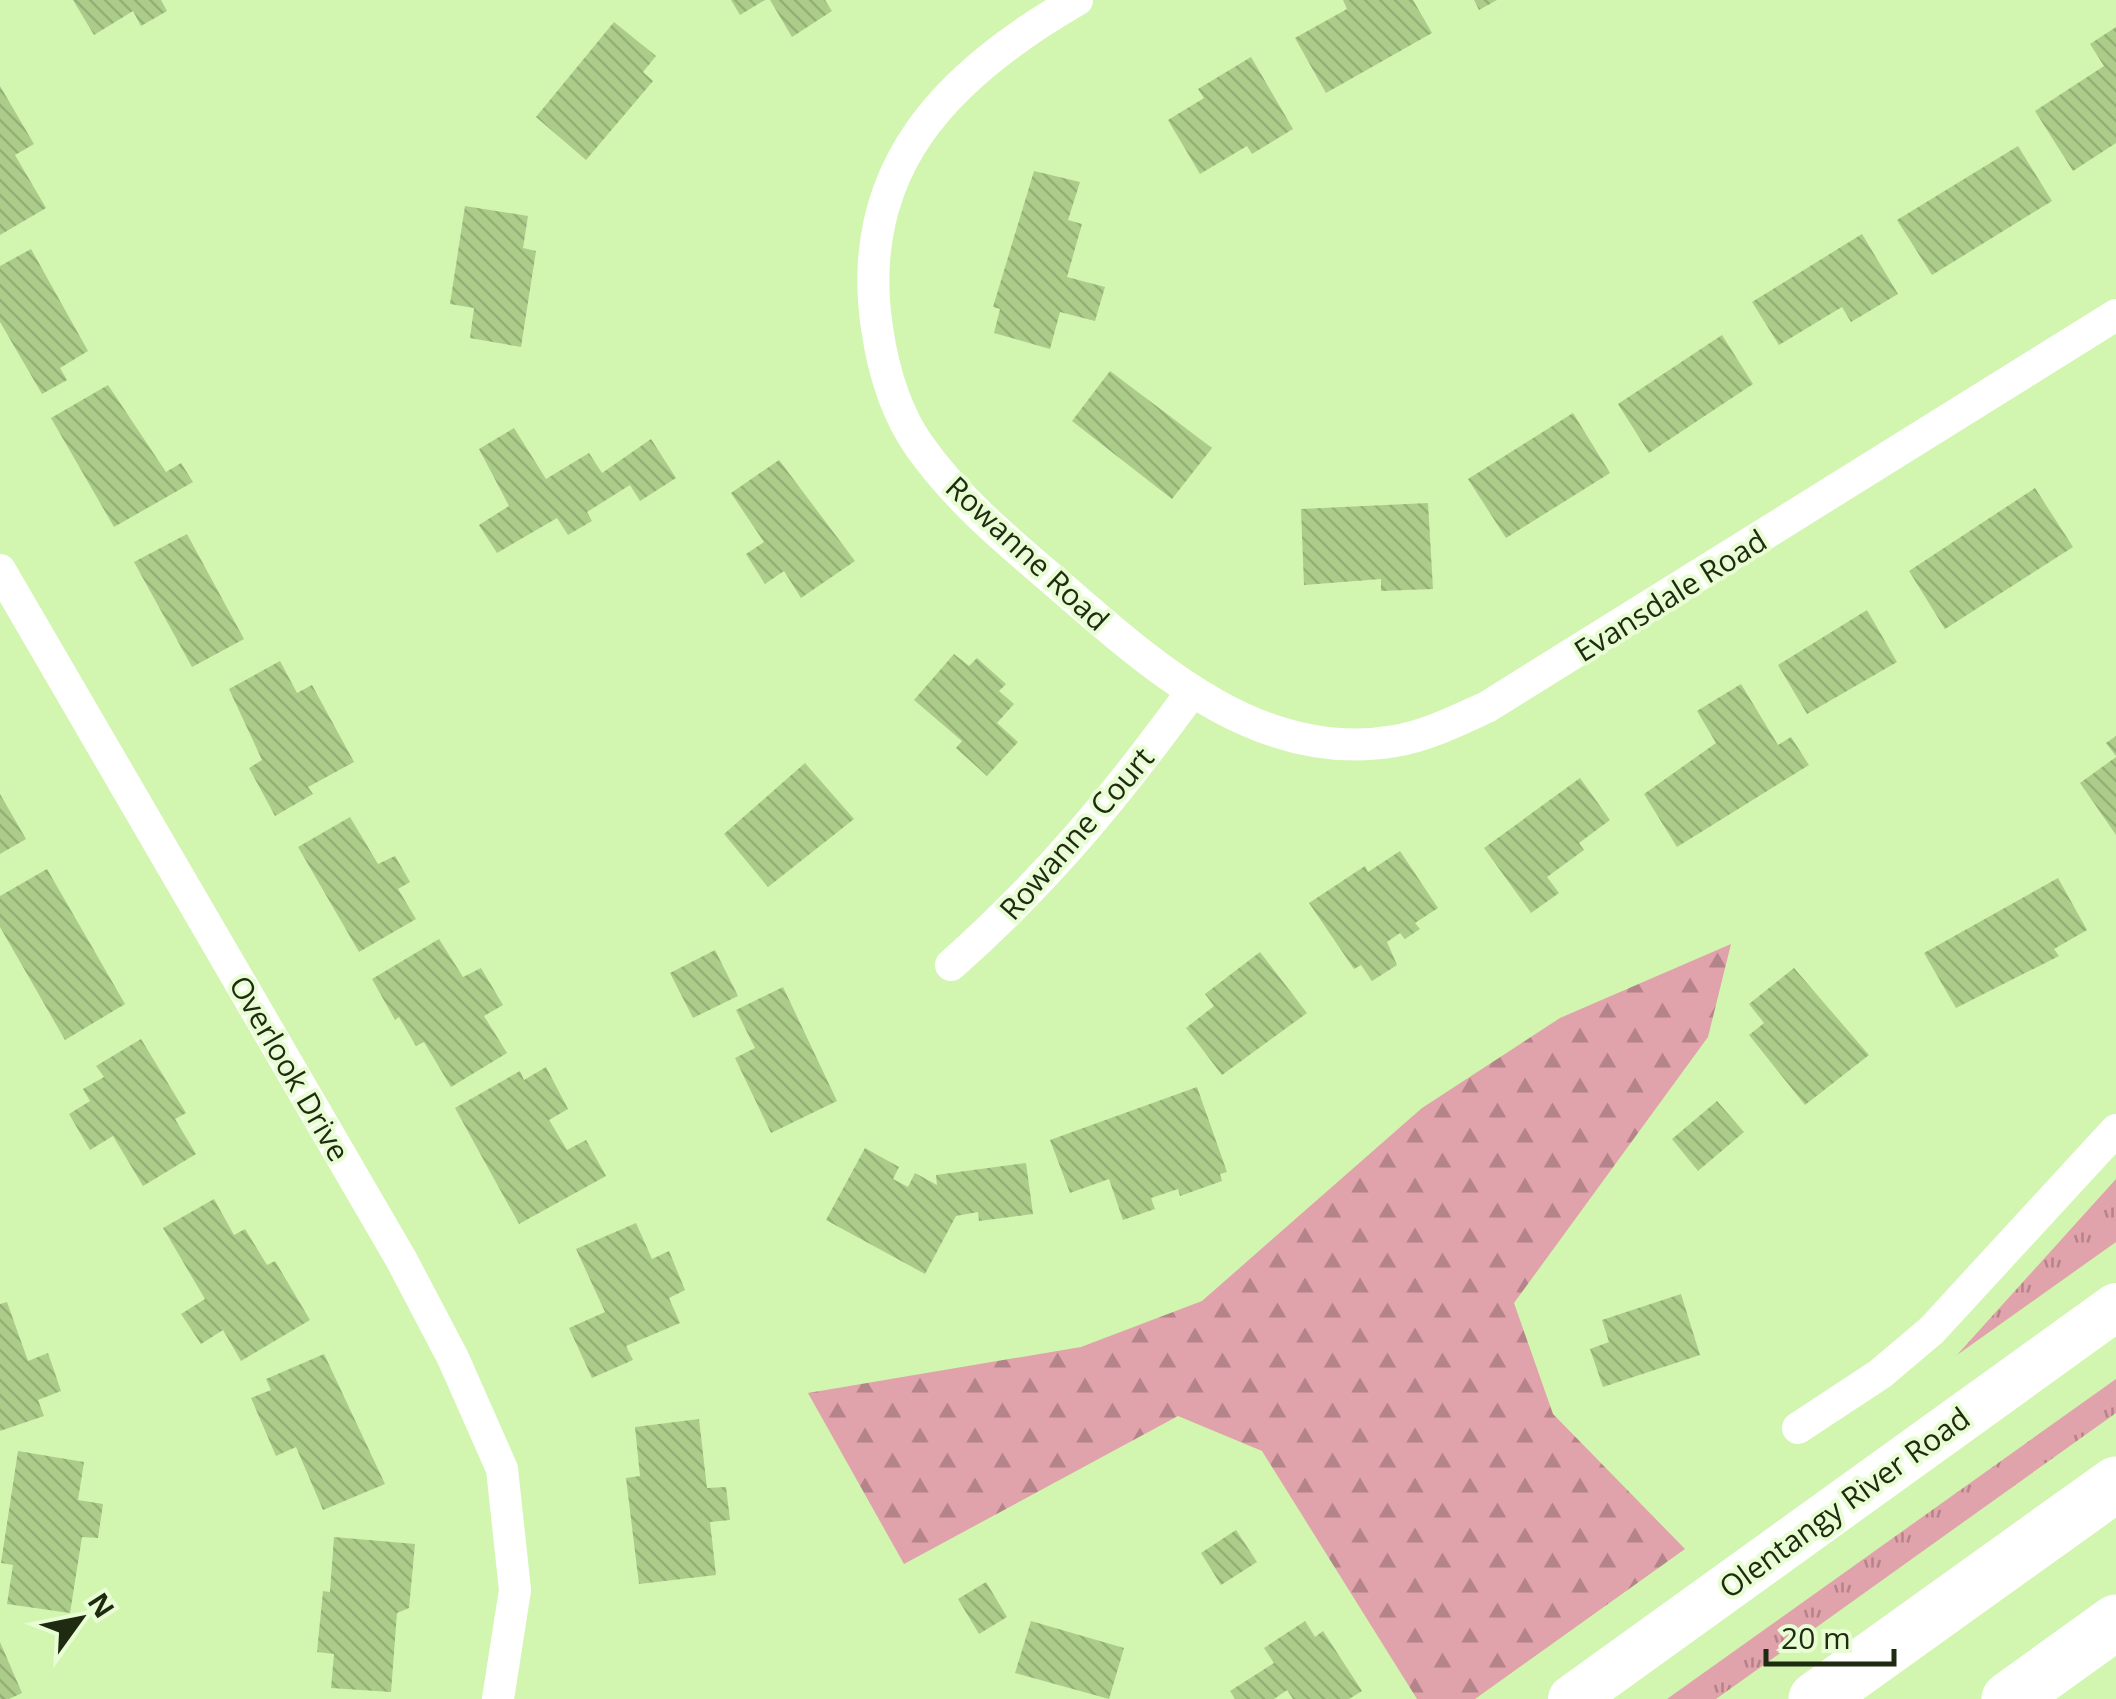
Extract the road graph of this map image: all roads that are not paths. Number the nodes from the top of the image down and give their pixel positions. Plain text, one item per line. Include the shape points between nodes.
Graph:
1 (1078, 0) edge
2 (2116, 315) edge
3 (0, 570) edge
4 (1191, 693) junction
5 (951, 965) dead end
6 (2116, 1130) edge
7 (2116, 1307) edge
8 (1798, 1428) dead end
9 (2116, 1484) edge
10 (2116, 1622) edge
11 (498, 1699) edge
12 (1572, 1699) edge
13 (1816, 1699) edge
14 (2009, 1699) edge

1 - 4 street, Rowanne Road via 986,58 946,95 888,186 870,279 884,372 917,444 957,494
2 - 4 street, Evansdale Road via 1552,668 1444,726 1398,741 1329,742 1256,726
3 - 11 street, Overlook Drive via 453,1358 502,1470 515,1590
4 - 5 street, Rowanne Court via 1122,787 1024,900
6 - 8 street via 1932,1330
7 - 12 main road, Olentangy River Road
9 - 13 highway
10 - 14 highway

